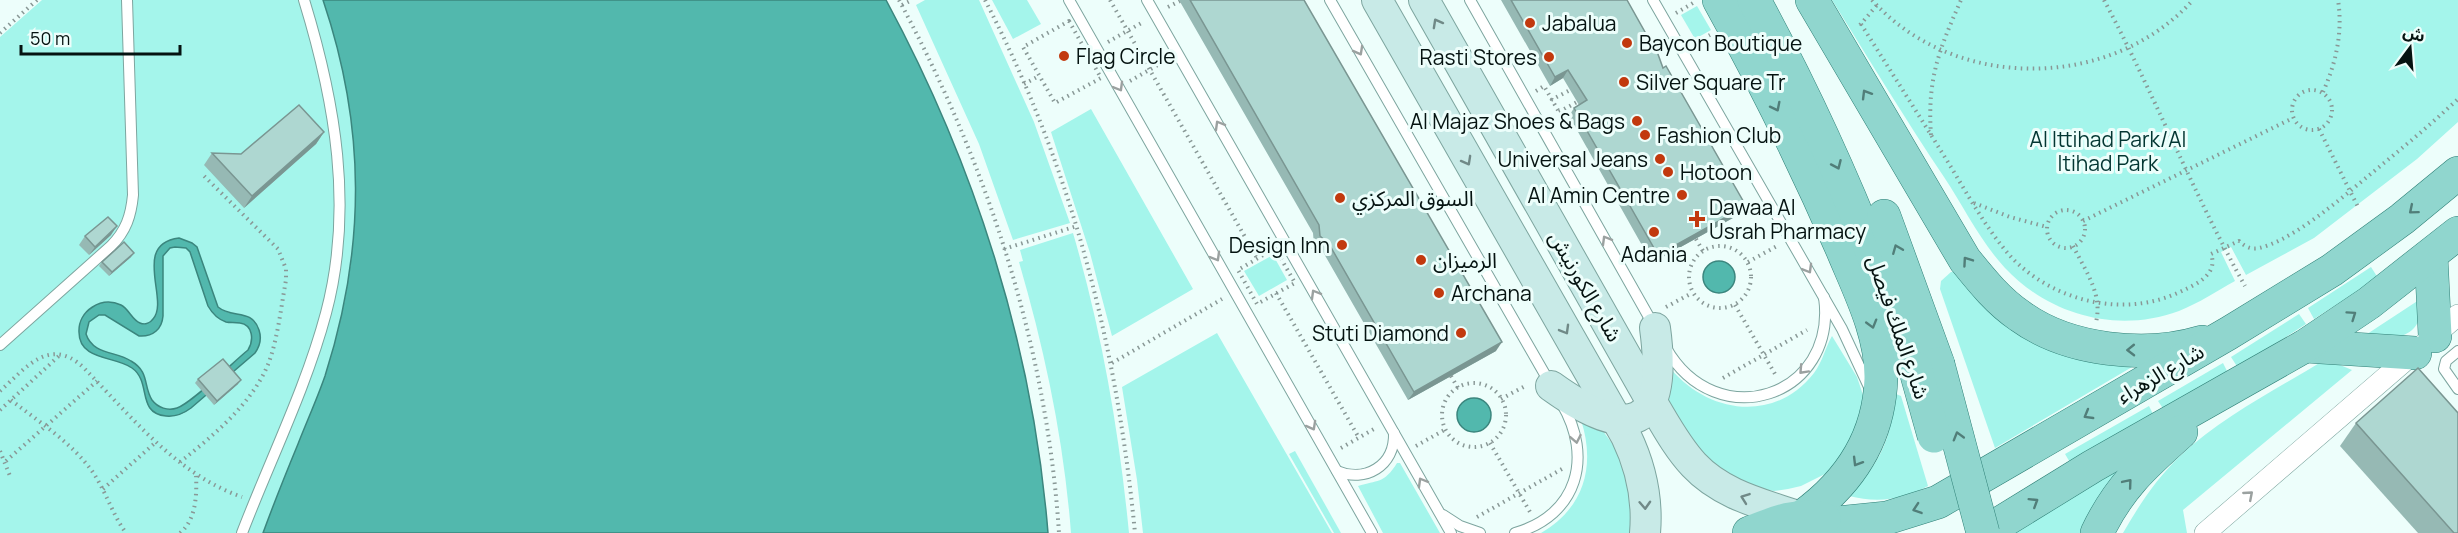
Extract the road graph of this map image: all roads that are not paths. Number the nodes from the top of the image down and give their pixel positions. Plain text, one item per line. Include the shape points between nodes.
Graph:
1 (127, 0) edge
2 (304, 0) edge
3 (1069, 0) edge
4 (1147, 0) edge
5 (1330, 0) edge
6 (1377, 0) edge
7 (1424, 0) edge
8 (1470, 0) edge
9 (1653, 0) edge
10 (1754, 0) edge
11 (1778, 0) edge
12 (1810, 4) edge
13 (1718, 16) edge
14 (2458, 173) edge
15 (2458, 233) edge
16 (2431, 255) junction
17 (1822, 294) junction
18 (1655, 328) junction
19 (2229, 333) junction
20 (2442, 339) edge
21 (0, 345) edge
22 (2304, 346) junction
23 (1926, 366) junction
24 (1551, 386) junction
25 (2230, 389) junction
26 (2458, 389) edge
27 (1653, 404) junction
28 (1878, 408) junction
29 (1617, 420) junction
30 (1394, 432) junction
31 (1337, 471) junction
32 (1440, 513) junction
33 (1802, 516) junction
34 (1846, 528) edge
35 (242, 533) edge
36 (1372, 533) edge
37 (1451, 533) edge
38 (1480, 533) edge
39 (1515, 533) edge
40 (1645, 533) edge
41 (1749, 533) edge
42 (1960, 533) edge
43 (1984, 533) edge
44 (2097, 533) edge
45 (2205, 533) edge

1 - 21 lane via 133,195 128,223 111,246
2 - 35 lane via 324,69 336,137 338,242 316,345
3 -> 31 lane via 1101,46
30 -> 4 lane
5 -> 24 lane
6 -> 29 main road, شارع الكورنيش
27 -> 7 main road, شارع الكورنيش
18 -> 8 lane
9 -> 17 lane
10 -> 23 main road, شارع الملك فيصل via 1806,98
23 -> 11 main road, شارع الملك فيصل via 1883,215 1840,118
19 -> 12 main road via 2186,347 2122,350 2056,336 2020,317 1990,291 1965,260
13 -> 28 main road via 1796,146 1866,305 1879,353
14 -> 19 main road, شارع الزهراء via 2332,270
15 - 16 main road
16 - 20 main road
22 -> 16 main road
17 -> 18 lane via 1826,320 1821,344 1810,364 1783,387 1763,395 1740,398 1708,390 1681,370
17 - 28 lane
18 - 27 main road via 1658,366
19 -> 34 main road, شارع الزهراء via 1938,502
20 - 22 main road
20 - 26 lane via 2444,369
45 -> 20 street
22 - 25 main road
23 - 42 main road, شارع الملك فيصل, bridge
43 -> 23 main road, شارع الملك فيصل, bridge
24 - 29 main road via 1576,403
24 -> 39 lane via 1572,421 1579,455 1577,468 1570,490 1556,510
43 -> 25 main road
44 -> 25 main road via 2125,485
27 - 29 main road via 1640,416
33 -> 27 main road, شارع الكورنيش via 1739,496 1714,483 1684,454
28 -> 33 main road via 1866,446 1854,467 1831,494
29 -> 40 main road, شارع الكورنيش via 1640,471 1646,508
30 - 31 lane via 1391,451 1381,466 1364,475
32 -> 30 lane
31 - 36 lane
32 - 37 lane
32 - 38 lane
33 - 34 main road, شارع الزهراء
33 - 41 main road

